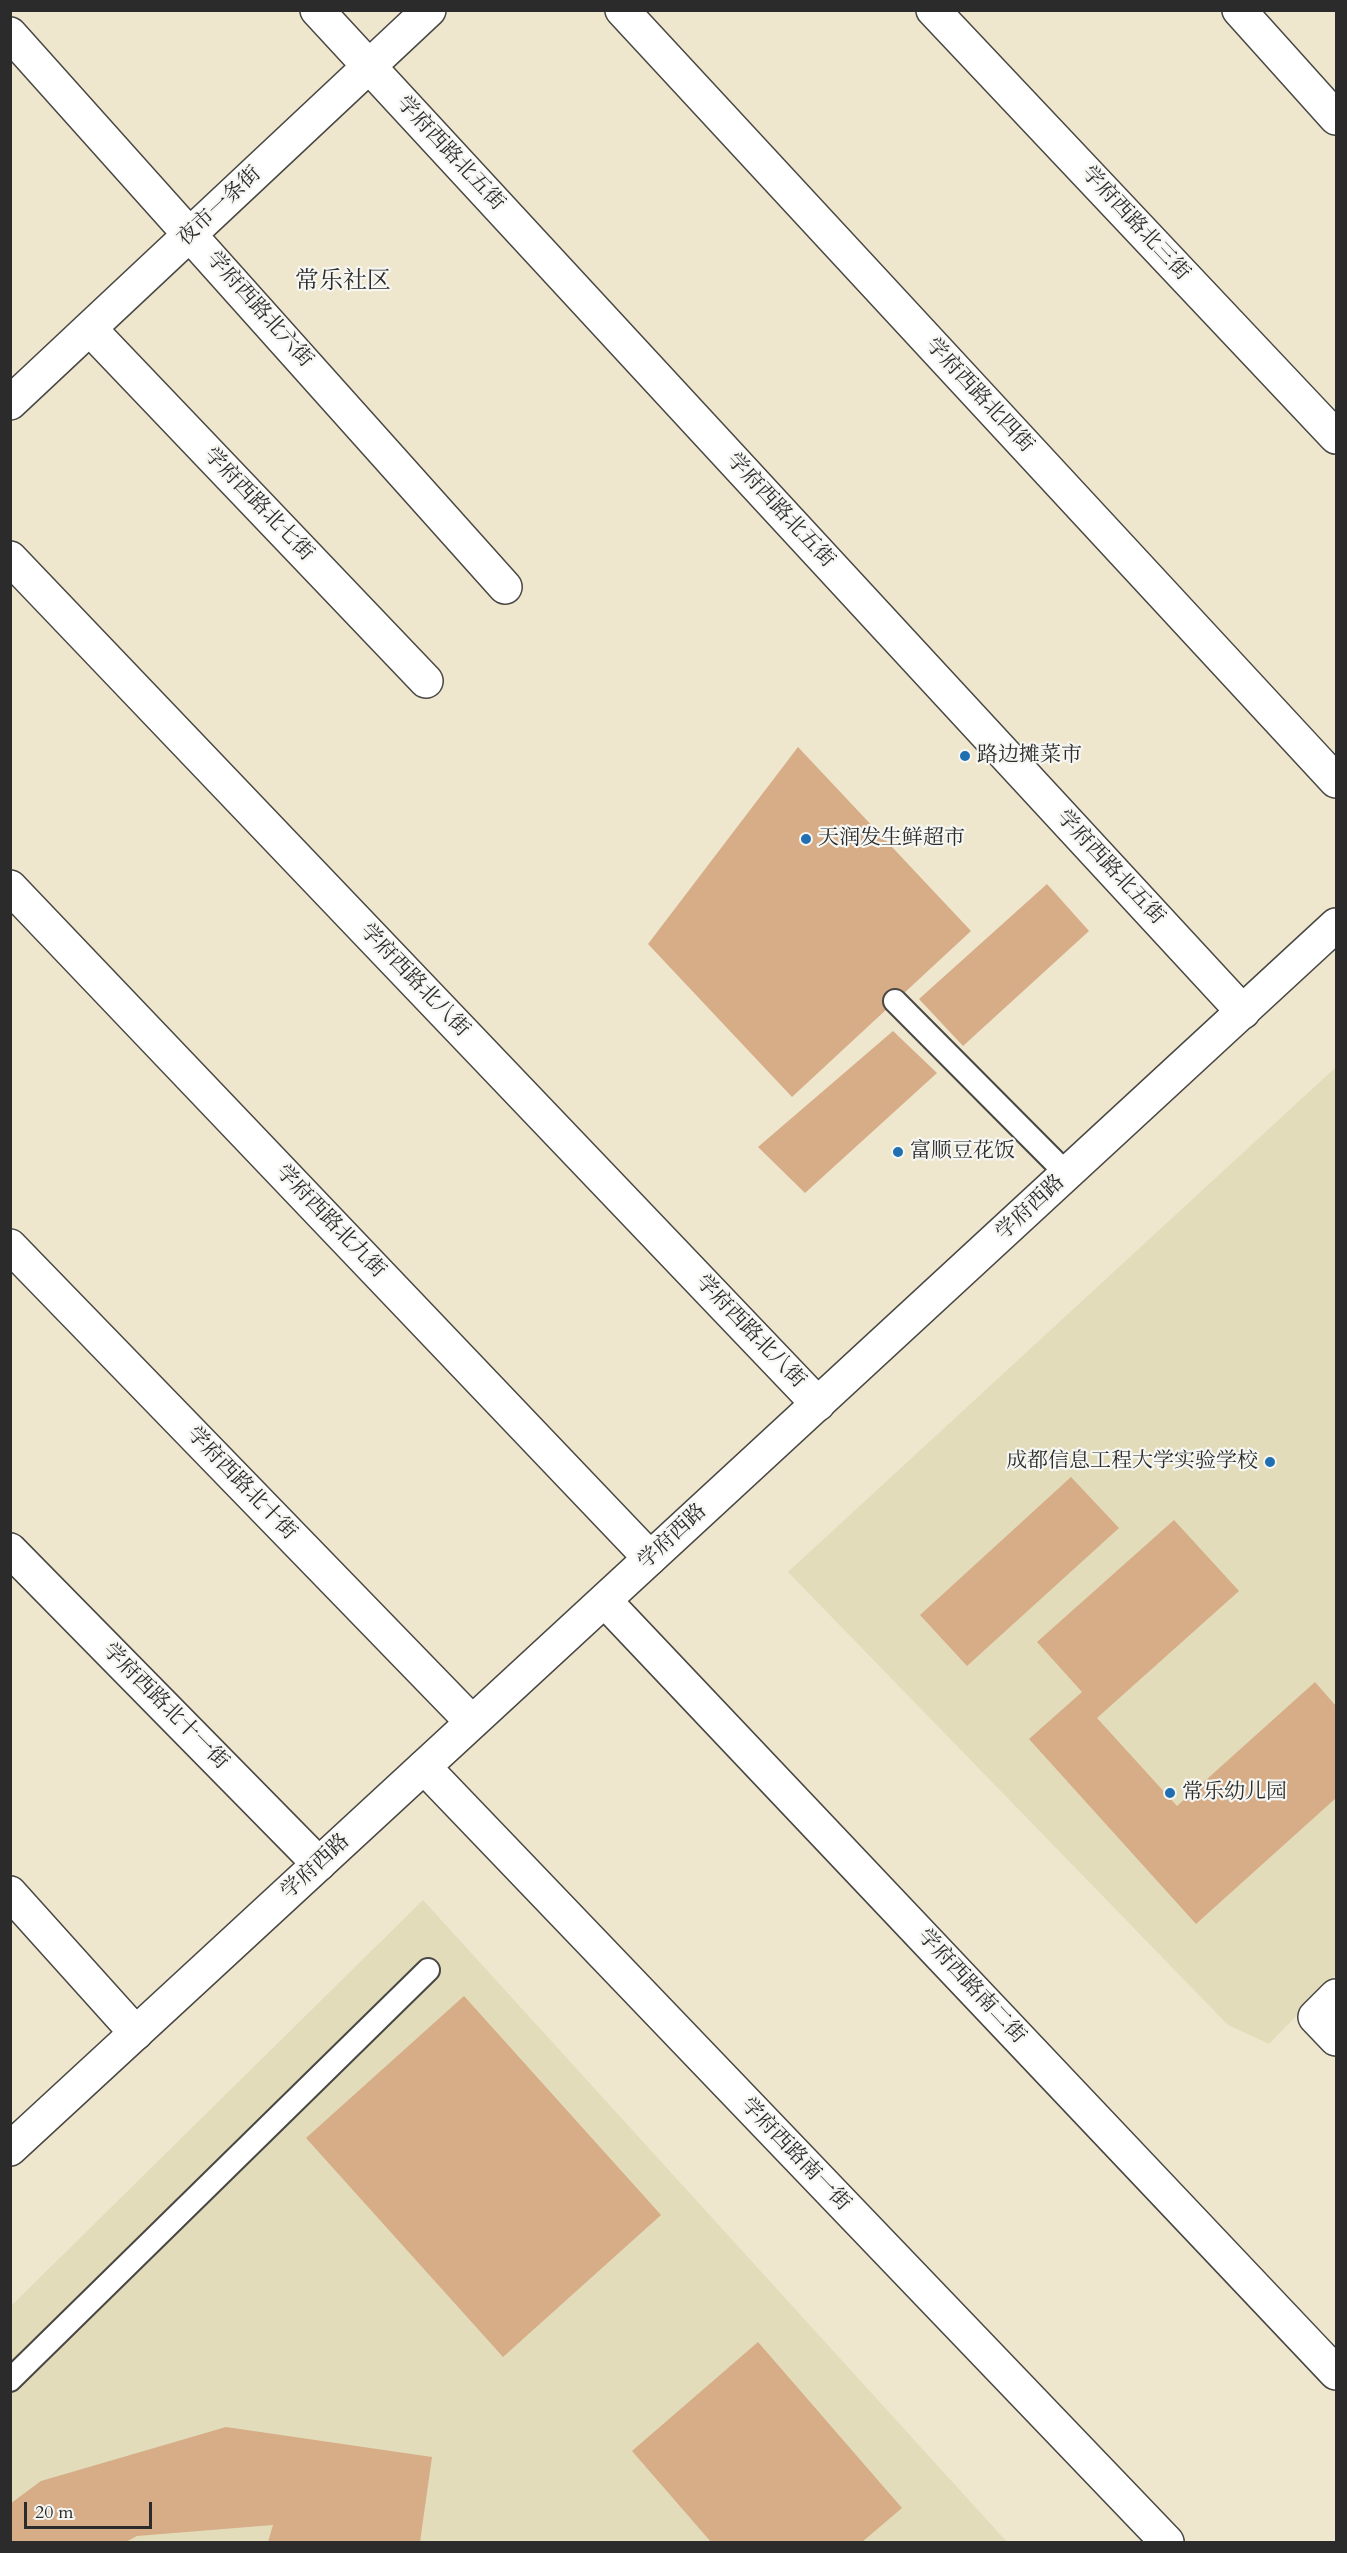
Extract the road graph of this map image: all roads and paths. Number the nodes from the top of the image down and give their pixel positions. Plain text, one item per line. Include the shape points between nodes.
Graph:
1 (317, 10) edge
2 (429, 10) edge
3 (622, 10) edge
4 (933, 10) edge
5 (1239, 10) edge
6 (10, 34) edge
7 (370, 66) junction
8 (1336, 118) edge
9 (191, 234) junction
10 (90, 329) junction
11 (10, 403) edge
12 (1336, 437) edge
13 (10, 558) edge
14 (505, 587) dead end
15 (426, 681) dead end
16 (1336, 781) edge
17 (10, 887) edge
18 (1336, 925) edge
19 (895, 1001) dead end
20 (1243, 1012) junction
21 (1067, 1174) junction
22 (10, 1246) edge
23 (818, 1404) junction
24 (10, 1550) edge
25 (650, 1558) junction
26 (605, 1600) junction
27 (472, 1722) junction
28 (424, 1767) junction
29 (319, 1864) junction
30 (10, 1893) edge
31 (428, 1970) dead end
32 (136, 2033) junction
33 (10, 2149) edge
34 (1336, 2373) edge
35 (10, 2380) edge
36 (1167, 2542) edge

1 - 7 street, 学府西路北五街
2 - 7 street, 夜市一条街
3 - 16 street, 学府西路北四街
4 - 12 street, 学府西路北三街
5 - 8 street
6 - 9 street, 学府西路北六街
7 - 9 street, 夜市一条街
7 - 20 street, 学府西路北五街
9 - 10 street, 夜市一条街
9 - 14 street, 学府西路北六街
10 - 11 street, 夜市一条街
10 - 15 street, 学府西路北七街
13 - 23 street, 学府西路北八街
17 - 25 street, 学府西路北九街
18 - 20 street, 学府西路
19 - 21 lane
20 - 21 street, 学府西路
21 - 23 street, 学府西路
22 - 27 street, 学府西路北十街
23 - 25 street, 学府西路
24 - 29 street, 学府西路北十一街
25 - 26 street, 学府西路
26 - 27 street, 学府西路
26 - 34 street, 学府西路南二街
27 - 28 street, 学府西路
28 - 29 street, 学府西路
28 - 36 street, 学府西路南一街
29 - 32 street, 学府西路
30 - 32 street
31 - 35 lane
32 - 33 street, 学府西路

